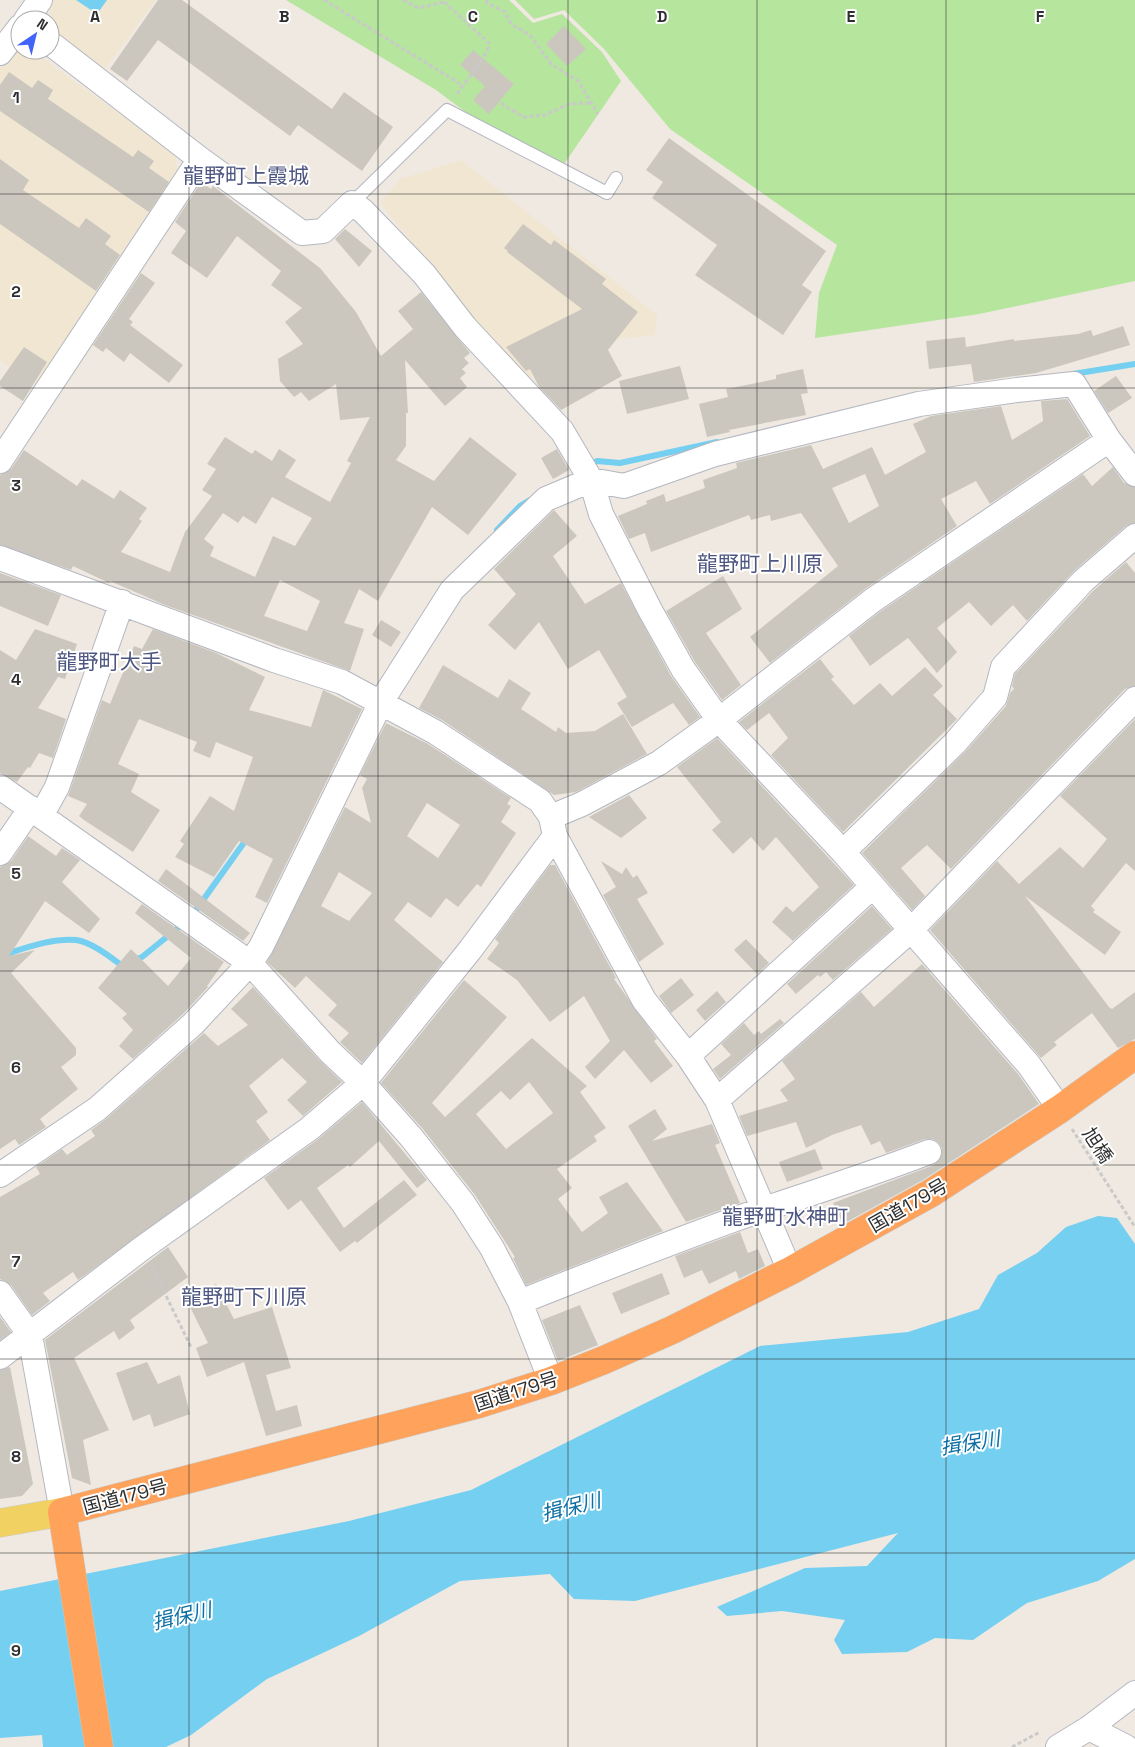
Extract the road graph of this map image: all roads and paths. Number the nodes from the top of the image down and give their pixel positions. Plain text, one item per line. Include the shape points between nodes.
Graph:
1 (324, 0) edge
2 (403, 0) edge
3 (487, 0) edge
4 (444, 1) edge
5 (10, 40) edge
6 (60, 51) edge
7 (0, 53) edge
8 (462, 85) junction
9 (501, 103) dead end
10 (592, 103) junction
11 (446, 110) junction
12 (598, 114) dead end
13 (200, 159) junction
14 (616, 178) dead end
15 (352, 203) junction
16 (1109, 440) junction
17 (0, 461) edge
18 (1135, 474) edge
19 (591, 480) junction
20 (1135, 536) edge
21 (0, 558) edge
22 (122, 602) junction
23 (375, 699) junction
24 (1135, 699) edge
25 (719, 720) junction
26 (0, 786) edge
27 (36, 812) junction
28 (553, 826) junction
29 (843, 852) junction
30 (0, 853) edge
31 (872, 887) junction
32 (910, 931) junction
33 (250, 963) junction
34 (1135, 1054) edge
35 (688, 1056) junction
36 (363, 1083) junction
37 (718, 1100) junction
38 (1066, 1118) junction
39 (929, 1152) dead end
40 (0, 1175) edge
41 (764, 1210) junction
42 (1135, 1227) edge
43 (141, 1249) junction
44 (790, 1271) junction
45 (0, 1293) edge
46 (520, 1302) junction
47 (30, 1335) junction
48 (191, 1347) dead end
49 (0, 1357) edge
50 (551, 1381) junction
51 (62, 1512) junction
52 (0, 1523) edge
53 (1135, 1693) edge
54 (1089, 1728) junction
55 (99, 1747) edge
56 (1058, 1747) edge
57 (1126, 1747) edge

1 - 8 path
2 - 4 path via 419,8
3 - 10 path via 505,12 511,24 530,35 551,64 578,82
4 - 8 path via 489,43 488,52
5 - 7 street
6 - 13 street
8 - 11 path
9 - 10 path via 522,117 545,115 568,104
10 - 12 path
11 - 14 lane via 606,193
11 - 15 lane
13 - 15 street via 302,233 323,231
13 - 17 street
15 - 19 street via 363,210 424,274 465,327 562,431
16 - 18 street
16 - 19 street via 1074,384 919,404 715,454 624,486
16 - 25 street via 873,600
19 - 23 street via 546,499 452,590
19 - 25 street via 601,514 650,610 683,669
20 - 29 street via 1083,581 1003,667 995,696 954,744
21 - 22 street
22 - 23 street via 274,660 342,682
22 - 27 street via 60,778
23 - 28 street via 435,732 540,801
23 - 33 street via 261,947
24 - 32 street
25 - 28 street via 658,764 582,804
25 - 29 street
26 - 27 street
27 - 30 street
27 - 33 street
28 - 35 street via 644,1000
28 - 36 street via 470,950
29 - 31 street
31 - 32 street
31 - 35 street
32 - 37 street
32 - 38 street via 1029,1065
33 - 36 street via 318,1039
33 - 40 street via 193,1024 98,1109
34 - 38 highway, 国道179号
35 - 37 street
36 - 43 street via 309,1129
36 - 46 street via 463,1203 492,1248
37 - 41 street
38 - 42 path, 旭橋
38 - 44 highway, 国道179号
39 - 41 street
41 - 44 street
41 - 46 street
43 - 47 street
43 - 48 path
44 - 50 highway, 国道179号 via 672,1330
45 - 47 street
46 - 50 street
47 - 49 street
47 - 51 street
50 - 51 highway, 国道179号 via 479,1404
51 - 52 main road
51 - 55 highway, 国道179号
53 - 54 street
54 - 56 street
54 - 57 street

